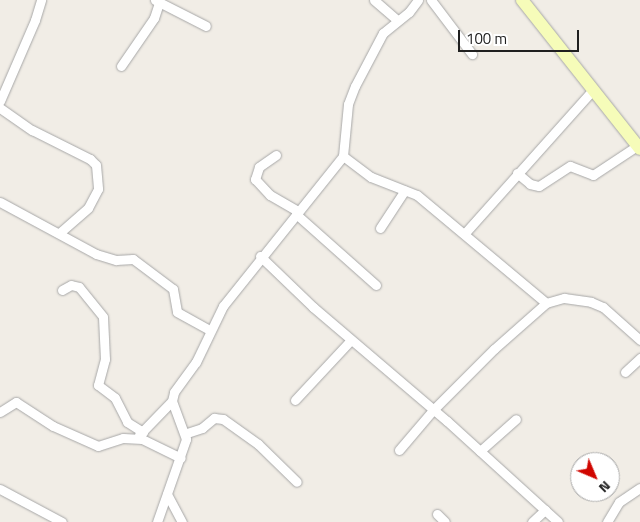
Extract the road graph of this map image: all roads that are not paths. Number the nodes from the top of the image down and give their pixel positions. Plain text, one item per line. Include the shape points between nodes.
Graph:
1 (41, 0) edge
2 (374, 0) edge
3 (418, 0) edge
4 (432, 0) edge
5 (522, 0) edge
6 (157, 2) edge
7 (397, 20) junction
8 (206, 26) dead end
9 (472, 54) dead end
10 (121, 66) dead end
11 (593, 90) junction
12 (0, 101) edge
13 (0, 108) edge
14 (639, 147) edge
15 (276, 155) dead end
16 (342, 156) junction
17 (517, 173) junction
18 (405, 190) junction
19 (0, 202) edge
20 (297, 212) junction
21 (380, 228) dead end
22 (60, 232) junction
23 (465, 233) junction
24 (260, 256) junction
25 (376, 285) dead end
26 (62, 290) dead end
27 (546, 303) junction
28 (210, 330) junction
29 (351, 340) junction
30 (640, 340) edge
31 (640, 358) edge
32 (625, 372) dead end
33 (295, 400) dead end
34 (172, 401) junction
35 (433, 410) junction
36 (0, 412) edge
37 (516, 419) dead end
38 (143, 432) junction
39 (187, 433) junction
40 (134, 438) junction
41 (399, 450) dead end
42 (480, 450) junction
43 (181, 458) junction
44 (297, 482) dead end
45 (640, 488) edge
46 (0, 489) edge
47 (167, 494) junction
48 (437, 514) dead end
49 (548, 515) edge
50 (62, 522) edge
51 (157, 522) edge
52 (182, 522) edge
53 (445, 522) edge
54 (532, 522) edge
55 (558, 522) edge
56 (607, 522) edge

1 - 12 street
2 - 7 street
3 - 7 street
4 - 9 street
5 - 11 main road
6 - 8 street
6 - 10 street via 154,18
7 - 16 street via 384,33 351,94
11 - 14 main road
11 - 17 street
13 - 22 street via 32,130 96,165 98,189 88,208
14 - 17 street via 593,175 570,166 540,186 530,184
15 - 20 street via 259,167 255,179 270,195
16 - 18 street via 370,177
16 - 20 street
17 - 23 street
18 - 21 street
18 - 23 street via 417,195
19 - 22 street
20 - 24 street
20 - 25 street
22 - 28 street via 108,259 136,260 176,293 177,312
23 - 27 street
24 - 28 street via 223,306
24 - 29 street
26 - 38 street via 79,287 103,317 105,358 98,385 115,398 127,422
27 - 30 street via 564,298 591,302 603,307
27 - 35 street
28 - 34 street via 196,362 174,392
29 - 33 street
29 - 35 street
31 - 32 street
34 - 38 street
34 - 39 street
35 - 41 street
35 - 42 street
36 - 40 street via 16,402 53,426 98,446
37 - 42 street
38 - 40 street
39 - 43 street
39 - 44 street via 202,428 214,418 223,419 252,439
40 - 43 street
42 - 49 street
43 - 47 street
45 - 56 street via 619,502
46 - 50 street
47 - 51 street
47 - 52 street
48 - 53 street
49 - 54 street
49 - 55 street

